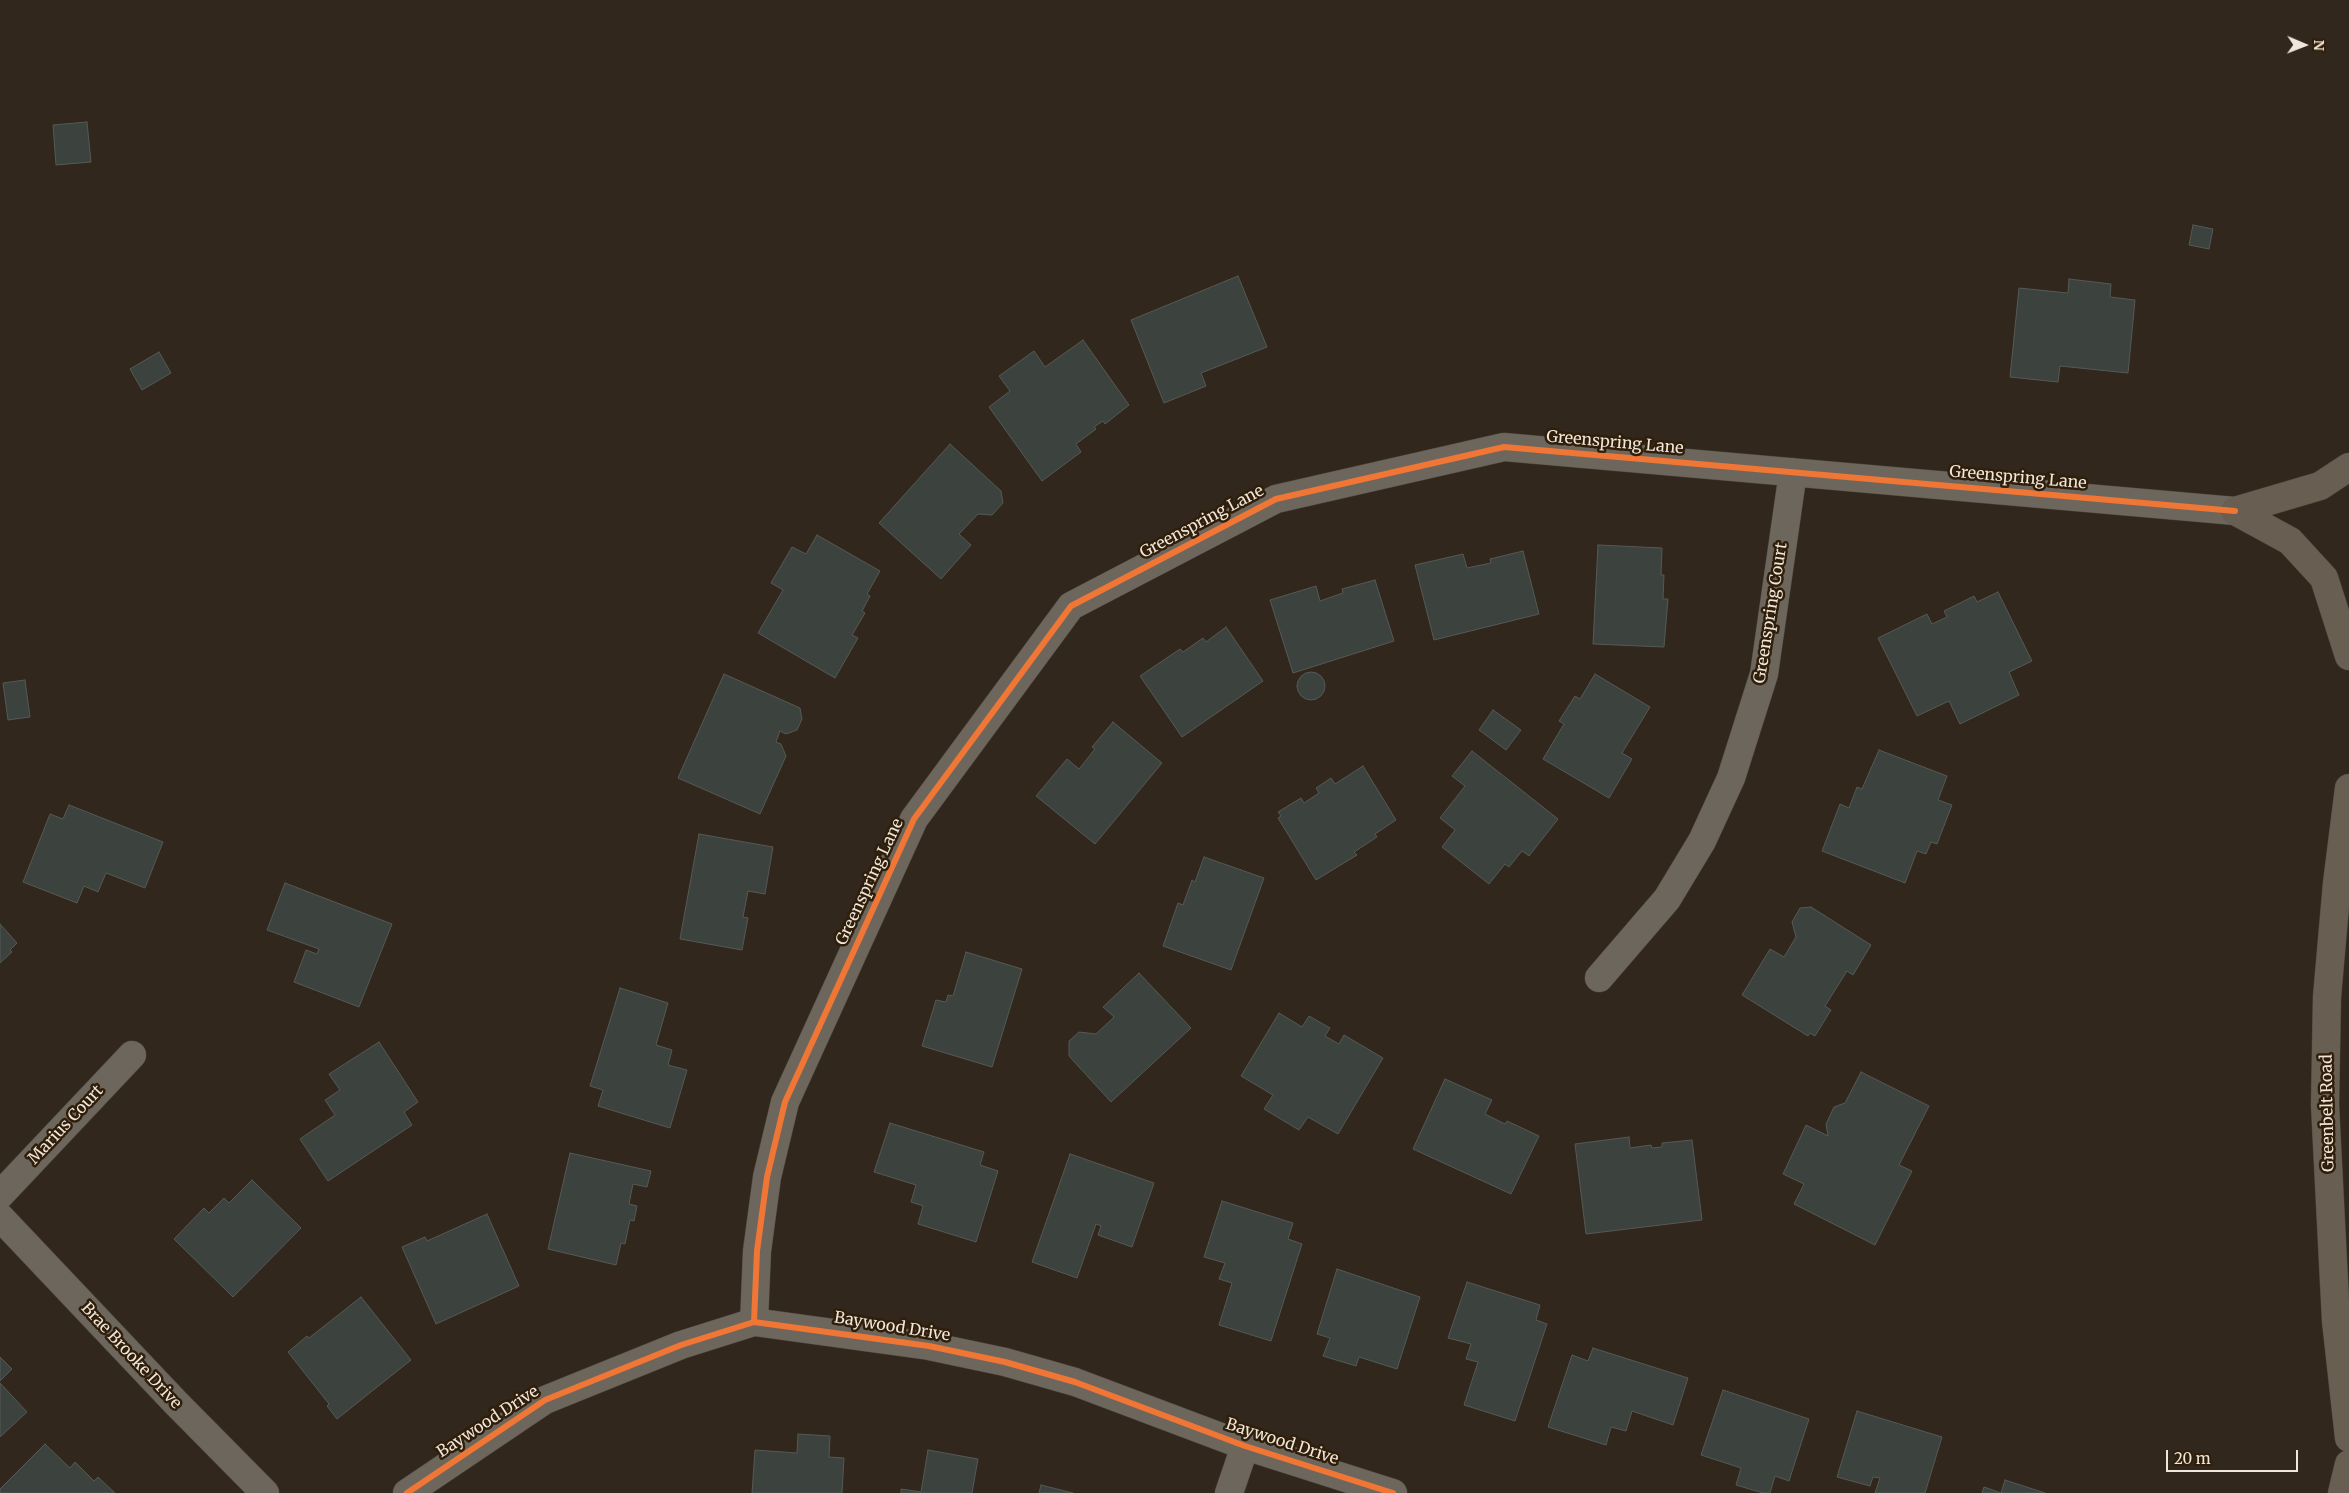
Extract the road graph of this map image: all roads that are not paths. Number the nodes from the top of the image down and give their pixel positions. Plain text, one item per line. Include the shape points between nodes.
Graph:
1 (2349, 467) edge
2 (1793, 472) junction
3 (2235, 511) junction
4 (2349, 656) edge
5 (2349, 788) edge
6 (1599, 978) dead end
7 (132, 1055) dead end
8 (0, 1195) edge
9 (0, 1217) edge
10 (754, 1322) junction
11 (2349, 1438) edge
12 (1245, 1446) junction
13 (2349, 1464) edge
14 (265, 1493) edge
15 (407, 1493) edge
16 (1229, 1493) edge
17 (1393, 1493) edge
18 (2342, 1493) edge

1 - 3 main road via 2320,486
2 - 3 street, Greenspring Lane
2 - 6 street, Greenspring Court via 1764,674 1731,778 1702,841 1667,899
2 - 10 street, Greenspring Lane via 1504,447 1276,499 1071,606 914,819 785,1102 767,1177 757,1251
3 - 4 main road via 2290,542 2324,578
5 - 11 main road, Greenbelt Road via 2327,997 2326,1105 2336,1321
7 - 8 street, Marius Court
9 - 14 street, Brae Brooke Drive
10 - 12 street, Baywood Drive via 909,1343 1005,1362 1076,1382
10 - 15 street, Baywood Drive via 681,1345 546,1400
12 - 16 street
12 - 17 street, Baywood Drive
13 - 18 main road

